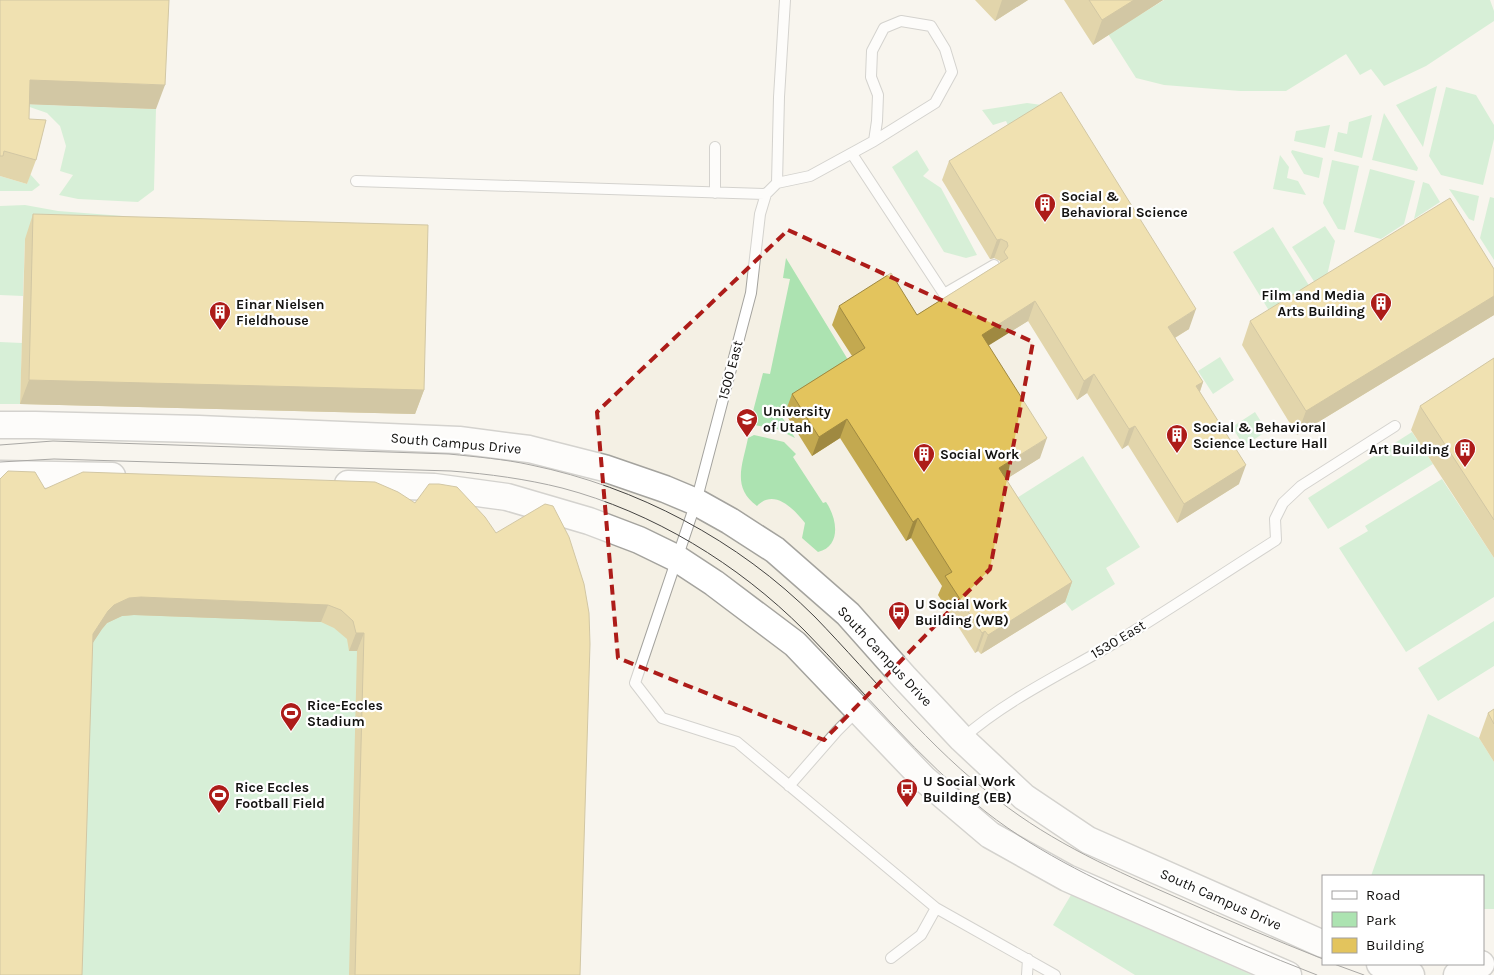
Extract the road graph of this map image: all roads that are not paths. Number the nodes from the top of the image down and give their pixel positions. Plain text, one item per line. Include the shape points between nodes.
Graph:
1 (785, 0) edge
2 (874, 141) junction
3 (715, 148) dead end
4 (852, 154) junction
5 (356, 181) dead end
6 (777, 183) junction
7 (714, 193) junction
8 (766, 194) junction
9 (994, 264) edge
10 (0, 425) edge
11 (1395, 426) dead end
12 (0, 474) edge
13 (137, 477) edge
14 (325, 484) edge
15 (696, 502) junction
16 (676, 558) junction
17 (858, 711) junction
18 (962, 739) junction
19 (789, 786) junction
20 (936, 908) junction
21 (1322, 944) edge
22 (891, 958) dead end
23 (1028, 959) junction
24 (1383, 965) edge
25 (1478, 965) edge
26 (1027, 975) edge
27 (1055, 975) edge
28 (1288, 975) edge
29 (1411, 975) edge
30 (1457, 975) edge

1 - 6 lane
2 - 2 lane via 935,103 952,72 945,49 931,26 901,22 884,28 872,51 871,77 878,95
2 - 4 lane
3 - 7 lane
4 - 6 lane via 810,176
4 - 9 lane via 944,294
5 - 7 lane
6 - 8 lane, 1500 East
7 - 8 lane
8 - 15 lane, 1500 East via 760,214 751,293
10 - 15 street, South Campus Drive via 199,429 459,440 529,449 604,468
11 - 18 lane, 1530 East via 1300,486 1283,503 1275,519 1276,540 1121,639 1040,684 982,721
12 - 13 street
14 - 16 street via 434,488 507,497 588,521
15 - 16 lane, 1500 East
15 - 18 street, South Campus Drive via 774,550 848,614
16 - 17 street via 714,582 795,644
16 - 19 lane, 1500 East via 634,683 662,718 737,742
17 - 19 lane
17 - 28 street via 924,779 990,835 1067,878
18 - 21 street, South Campus Drive via 1024,797 1088,840
19 - 20 lane
20 - 22 lane via 921,935
20 - 23 lane
23 - 26 lane
23 - 27 lane
24 - 29 street
25 - 30 street via 1465,968

